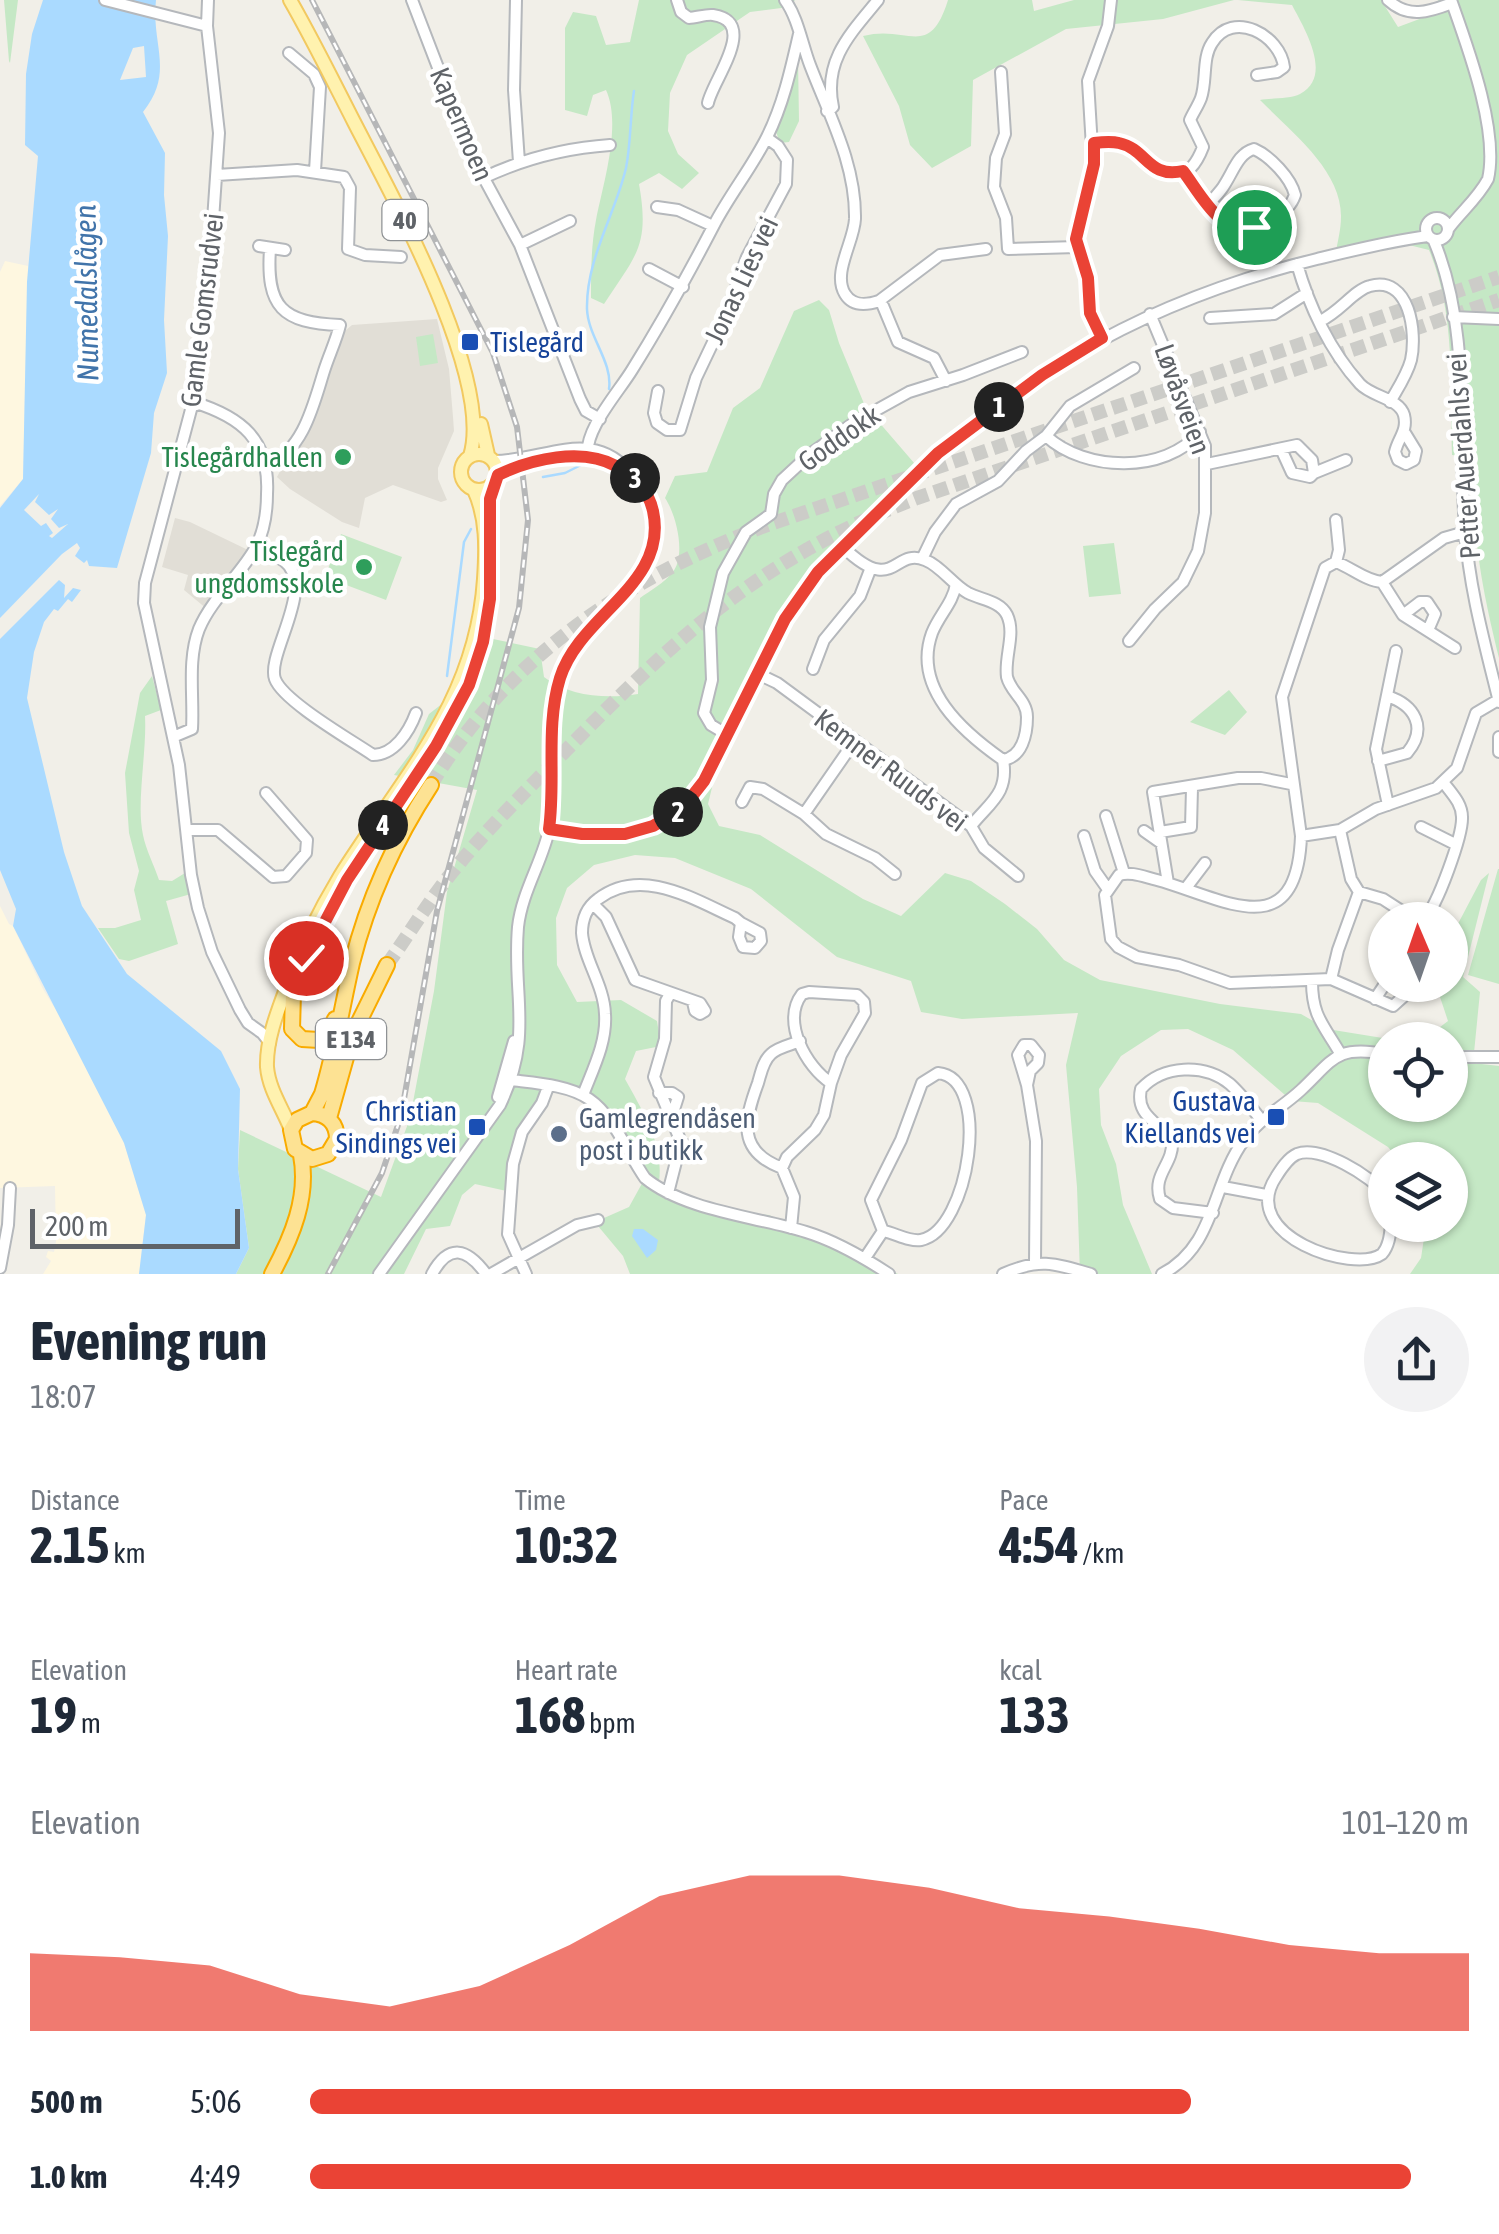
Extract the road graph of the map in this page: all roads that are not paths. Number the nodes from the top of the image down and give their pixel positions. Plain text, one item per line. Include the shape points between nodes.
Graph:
1 (105, 0) edge
2 (208, 0) edge
3 (290, 0) edge
4 (300, 0) edge
5 (412, 0) edge
6 (516, 0) edge
7 (677, 0) edge
8 (785, 0) edge
9 (878, 0) edge
10 (1111, 0) edge
11 (1388, 0) edge
12 (1451, 2) edge
13 (206, 26) junction
14 (799, 34) junction
15 (289, 53) dead end
16 (1001, 72) dead end
17 (1257, 75) dead end
18 (708, 103) dead end
19 (827, 111) junction
20 (767, 138) junction
21 (1094, 143) junction
22 (610, 145) dead end
23 (519, 162) junction
24 (1183, 171) junction
25 (315, 172) junction
26 (218, 175) junction
27 (483, 178) junction
28 (1208, 204) junction
29 (657, 207) dead end
30 (570, 222) dead end
31 (714, 226) junction
32 (1437, 232) junction
33 (520, 245) junction
34 (1076, 247) junction
35 (986, 249) dead end
36 (285, 250) dead end
37 (401, 258) dead end
38 (1297, 264) junction
39 (649, 269) dead end
40 (683, 287) junction
41 (1307, 293) junction
42 (883, 306) dead end
43 (1150, 314) junction
44 (1454, 316) junction
45 (1210, 318) dead end
46 (1499, 319) edge
47 (1320, 321) junction
48 (1102, 338) junction
49 (1022, 352) dead end
50 (1134, 368) dead end
51 (946, 381) junction
52 (658, 391) dead end
53 (193, 402) junction
54 (1390, 402) junction
55 (600, 419) junction
56 (1200, 432) junction
57 (1405, 433) dead end
58 (1046, 436) junction
59 (1280, 449) junction
60 (590, 451) junction
61 (470, 456) junction
62 (1346, 460) dead end
63 (1207, 464) junction
64 (268, 466) junction
65 (493, 469) junction
66 (1314, 474) junction
67 (474, 490) junction
68 (1336, 520) dead end
69 (1465, 532) junction
70 (843, 547) junction
71 (256, 548) junction
72 (922, 559) junction
73 (1336, 562) junction
74 (870, 570) junction
75 (1382, 582) junction
76 (956, 584) junction
77 (1403, 614) junction
78 (1428, 628) junction
79 (1130, 641) dead end
80 (1454, 648) dead end
81 (1396, 651) dead end
82 (814, 668) dead end
83 (756, 673) junction
84 (1387, 696) junction
85 (1499, 702) edge
86 (416, 713) dead end
87 (726, 734) junction
88 (173, 737) junction
89 (1499, 737) edge
90 (854, 742) junction
91 (1499, 752) edge
92 (1003, 760) junction
93 (1378, 761) junction
94 (756, 773) dead end
95 (1444, 782) junction
96 (431, 784) tunnel mouth
97 (1291, 784) junction
98 (755, 786) junction
99 (1192, 788) junction
100 (266, 793) dead end
101 (742, 802) dead end
102 (1388, 805) junction
103 (804, 814) junction
104 (1106, 816) dead end
105 (971, 826) junction
106 (1420, 827) dead end
107 (549, 829) junction
108 (186, 830) junction
109 (1144, 830) dead end
110 (1340, 830) junction
111 (1084, 836) dead end
112 (1301, 836) junction
113 (1455, 844) junction
114 (1159, 845) junction
115 (1205, 863) dead end
116 (896, 874) dead end
117 (1018, 876) dead end
118 (1115, 880) junction
119 (1168, 884) junction
120 (1186, 888) junction
121 (1360, 892) junction
122 (592, 904) junction
123 (741, 924) dead end
124 (386, 965) tunnel mouth
125 (1331, 979) junction
126 (1312, 980) junction
127 (346, 990) junction
128 (292, 992) junction
129 (670, 994) junction
130 (1368, 996) edge
131 (692, 1002) dead end
132 (246, 1019) junction
133 (276, 1020) junction
134 (800, 1042) junction
135 (270, 1044) junction
136 (1368, 1052) edge
137 (1340, 1053) junction
138 (1468, 1056) edge
139 (1499, 1057) edge
140 (510, 1076) junction
141 (830, 1083) junction
142 (1027, 1085) dead end
143 (548, 1087) junction
144 (583, 1095) junction
145 (310, 1114) junction
146 (328, 1118) junction
147 (1262, 1121) junction
148 (292, 1130) junction
149 (681, 1142) junction
150 (696, 1152) dead end
151 (301, 1155) junction
152 (323, 1157) junction
153 (782, 1168) junction
154 (1368, 1178) edge
155 (1223, 1187) junction
156 (10, 1188) dead end
157 (668, 1193) junction
158 (1266, 1195) junction
159 (1212, 1213) junction
160 (598, 1220) dead end
161 (791, 1228) junction
162 (883, 1231) junction
163 (1387, 1242) edge
164 (516, 1258) junction
165 (864, 1258) junction
166 (1035, 1262) junction
167 (0, 1268) edge
168 (1169, 1272) edge
169 (1007, 1273) edge
170 (272, 1274) edge
171 (282, 1274) edge
172 (379, 1274) edge
173 (432, 1274) edge
174 (488, 1274) edge
175 (526, 1274) edge
176 (889, 1274) edge
177 (1092, 1274) edge

1 - 13 street
2 - 13 street, Gamle Gomsrudvei
3 - 61 main road, 40 via 442,304 471,407
4 - 65 main road, 40 via 443,286
5 - 27 street, Kapermoen
6 - 23 street
7 - 18 street via 688,18 712,15 732,30 734,46
8 - 14 street
9 - 19 street via 836,58 828,83 833,107
10 - 21 street via 1088,81
11 - 12 street via 1415,13
12 - 32 street via 1496,137 1489,176
13 - 26 street, Gamle Gomsrudvei
14 - 19 street
14 - 20 street
15 - 25 street via 318,79
16 - 34 street via 1004,139 994,187 1008,249
17 - 24 street via 1284,68 1266,35 1243,28 1213,40 1190,120 1203,147
19 - 35 street via 852,187 855,222 841,284 851,301 879,301 940,255
20 - 31 street
20 - 52 street, Jonas Lies vei via 786,160 786,184 747,258 680,430 656,424
21 - 24 street via 1122,144 1156,169
21 - 34 street
22 - 23 street
23 - 27 street
24 - 28 street
25 - 26 street
25 - 37 street via 348,181 348,249
26 - 53 street, Gamle Gomsrudvei
27 - 33 street, Kapermoen
28 - 28 street via 1243,230 1276,217 1295,195 1288,179 1254,149 1240,156
29 - 31 street
30 - 33 street
31 - 40 street
32 - 38 street
32 - 44 street, Petter Auerdahls vei
33 - 55 street, Kapermoen via 580,399
34 - 48 street
36 - 64 street via 265,248 271,292 281,310 302,321 340,325 315,407
38 - 41 street
38 - 43 street
39 - 40 street
40 - 55 street
41 - 45 street via 1274,314
41 - 47 street
42 - 51 street via 895,338 930,355
43 - 48 street
43 - 56 street, Løvåsveien
44 - 46 street
44 - 69 street, Petter Auerdahls vei
47 - 54 street via 1360,384
47 - 54 street via 1365,288 1382,285 1398,292 1408,310 1412,351
48 - 70 street via 952,442
49 - 51 street, Goddokk
50 - 58 street via 1064,411
51 - 87 street, Goddokk via 884,404 818,448 778,486 770,516 746,532 724,573 710,627 712,680 704,713
53 - 64 street via 254,436
53 - 88 street, Gamle Gomsrudvei via 144,592
54 - 57 street via 1402,410
55 - 60 street via 592,427
56 - 58 street via 1174,452 1126,464 1072,454
56 - 63 street, Løvåsveien
58 - 72 street via 994,484 956,504
59 - 63 street
59 - 66 street via 1292,473
59 - 66 street via 1297,445 1307,452
60 - 65 street
60 - 107 street via 635,478 647,495 652,550 640,576 589,627 564,668 553,717
61 - 65 main road
61 - 67 main road, 40 via 461,475
62 - 66 street
63 - 79 street, Løvåsveien via 1196,558
64 - 71 street
65 - 67 main road
65 - 128 main road, 40 via 490,599 469,685 336,898
67 - 133 main road, 40 via 483,517 484,570 467,668 442,724 329,894
68 - 73 street
69 - 75 street via 1444,538
69 - 85 street, Petter Auerdahls vei
70 - 74 street
70 - 83 street via 797,599
71 - 86 street via 291,569 290,623 274,665 280,689 372,755 390,752
71 - 88 street via 200,626 192,729
72 - 74 street
72 - 76 street
73 - 75 street
73 - 97 street via 1325,568 1282,697
74 - 82 street via 860,596 824,640
75 - 77 street
76 - 92 street via 931,637 929,672 948,710
76 - 92 street via 999,605 1008,618 1006,673 1026,707 1027,726 1019,750
77 - 78 street
77 - 78 street via 1428,602 1434,614
78 - 80 street
81 - 84 street
83 - 87 street
83 - 90 street, Kemner Ruuds vei
84 - 93 street
84 - 93 street via 1411,709 1418,737 1407,753
85 - 95 street via 1476,713 1463,756
87 - 107 street via 695,795 661,823 617,834
88 - 108 street, Gamle Gomsrudvei
89 - 91 street
90 - 103 street
90 - 105 street, Kemner Ruuds vei
92 - 105 street via 999,796
93 - 102 street
94 - 98 street
95 - 102 street
95 - 113 street via 1462,815
96 - 127 highway, E 134 via 381,876
97 - 99 street via 1238,778
97 - 112 street
98 - 101 street
98 - 103 street
99 - 114 street via 1191,827
99 - 114 street via 1153,792
100 - 108 street via 307,840 306,852 286,876 273,877 218,830
102 - 110 street
103 - 116 street
104 - 118 street
105 - 117 street, Kemner Ruuds vei via 984,848
106 - 113 street
107 - 140 street via 519,920
108 - 132 street, Gamle Gomsrudvei via 207,937
109 - 114 street
110 - 112 street
110 - 121 street via 1350,879
111 - 118 street via 1095,872
112 - 120 street via 1295,880 1269,904 1245,909
113 - 121 street via 1424,919
114 - 119 street
115 - 120 street
118 - 119 street
118 - 126 street via 1105,905 1118,948 1230,984
119 - 120 street
121 - 125 street
122 - 123 street via 617,888 658,886
122 - 129 street via 606,917 635,980
122 - 144 street via 582,935 602,993 605,1028
124 - 146 highway, E 134 via 352,1036
125 - 126 street
125 - 130 street
126 - 137 street via 1318,1021
127 - 128 highway, E 134 via 328,1034 313,1042 292,1028
127 - 145 highway, E 134 via 324,1088
128 - 145 main road, 40 via 274,1064 284,1098
129 - 131 street
129 - 149 street via 654,1078
132 - 133 street
132 - 135 street, Gamle Gomsrudvei
133 - 135 main road, 40
134 - 141 street via 814,1070
134 - 141 street via 794,1010 802,994 848,992 862,998 864,1013
134 - 153 street via 764,1062 746,1125 755,1152
135 - 148 main road, 40 via 269,1079
136 - 137 street
137 - 147 street
138 - 139 street
140 - 143 street
140 - 172 street via 490,1116
141 - 153 street via 820,1122
142 - 166 street via 1037,1162
143 - 144 street
143 - 164 street via 515,1149 508,1234
144 - 157 street via 600,1109 645,1178
145 - 146 highway
145 - 148 highway, E 134
146 - 152 highway, E 134 via 336,1139
147 - 155 street via 1238,1150
147 - 159 street via 1227,1082 1205,1073 1171,1071 1140,1089 1143,1112 1172,1140 1157,1179 1160,1198 1173,1208
148 - 151 highway
149 - 150 street
149 - 157 street
151 - 152 highway
151 - 170 highway via 301,1200
152 - 171 highway, E 134
153 - 161 street via 794,1197
154 - 158 street via 1308,1152 1290,1158
155 - 158 street
155 - 159 street
156 - 167 street
157 - 161 street
158 - 163 street via 1279,1230 1332,1259 1376,1258
159 - 168 street via 1194,1250
160 - 164 street
161 - 165 street
162 - 162 street via 924,1240 963,1185 970,1157 968,1113 960,1089 945,1074 922,1083 872,1194
162 - 165 street
164 - 174 street
164 - 175 street
165 - 176 street
166 - 169 street
166 - 177 street
173 - 174 street via 442,1258 458,1252

